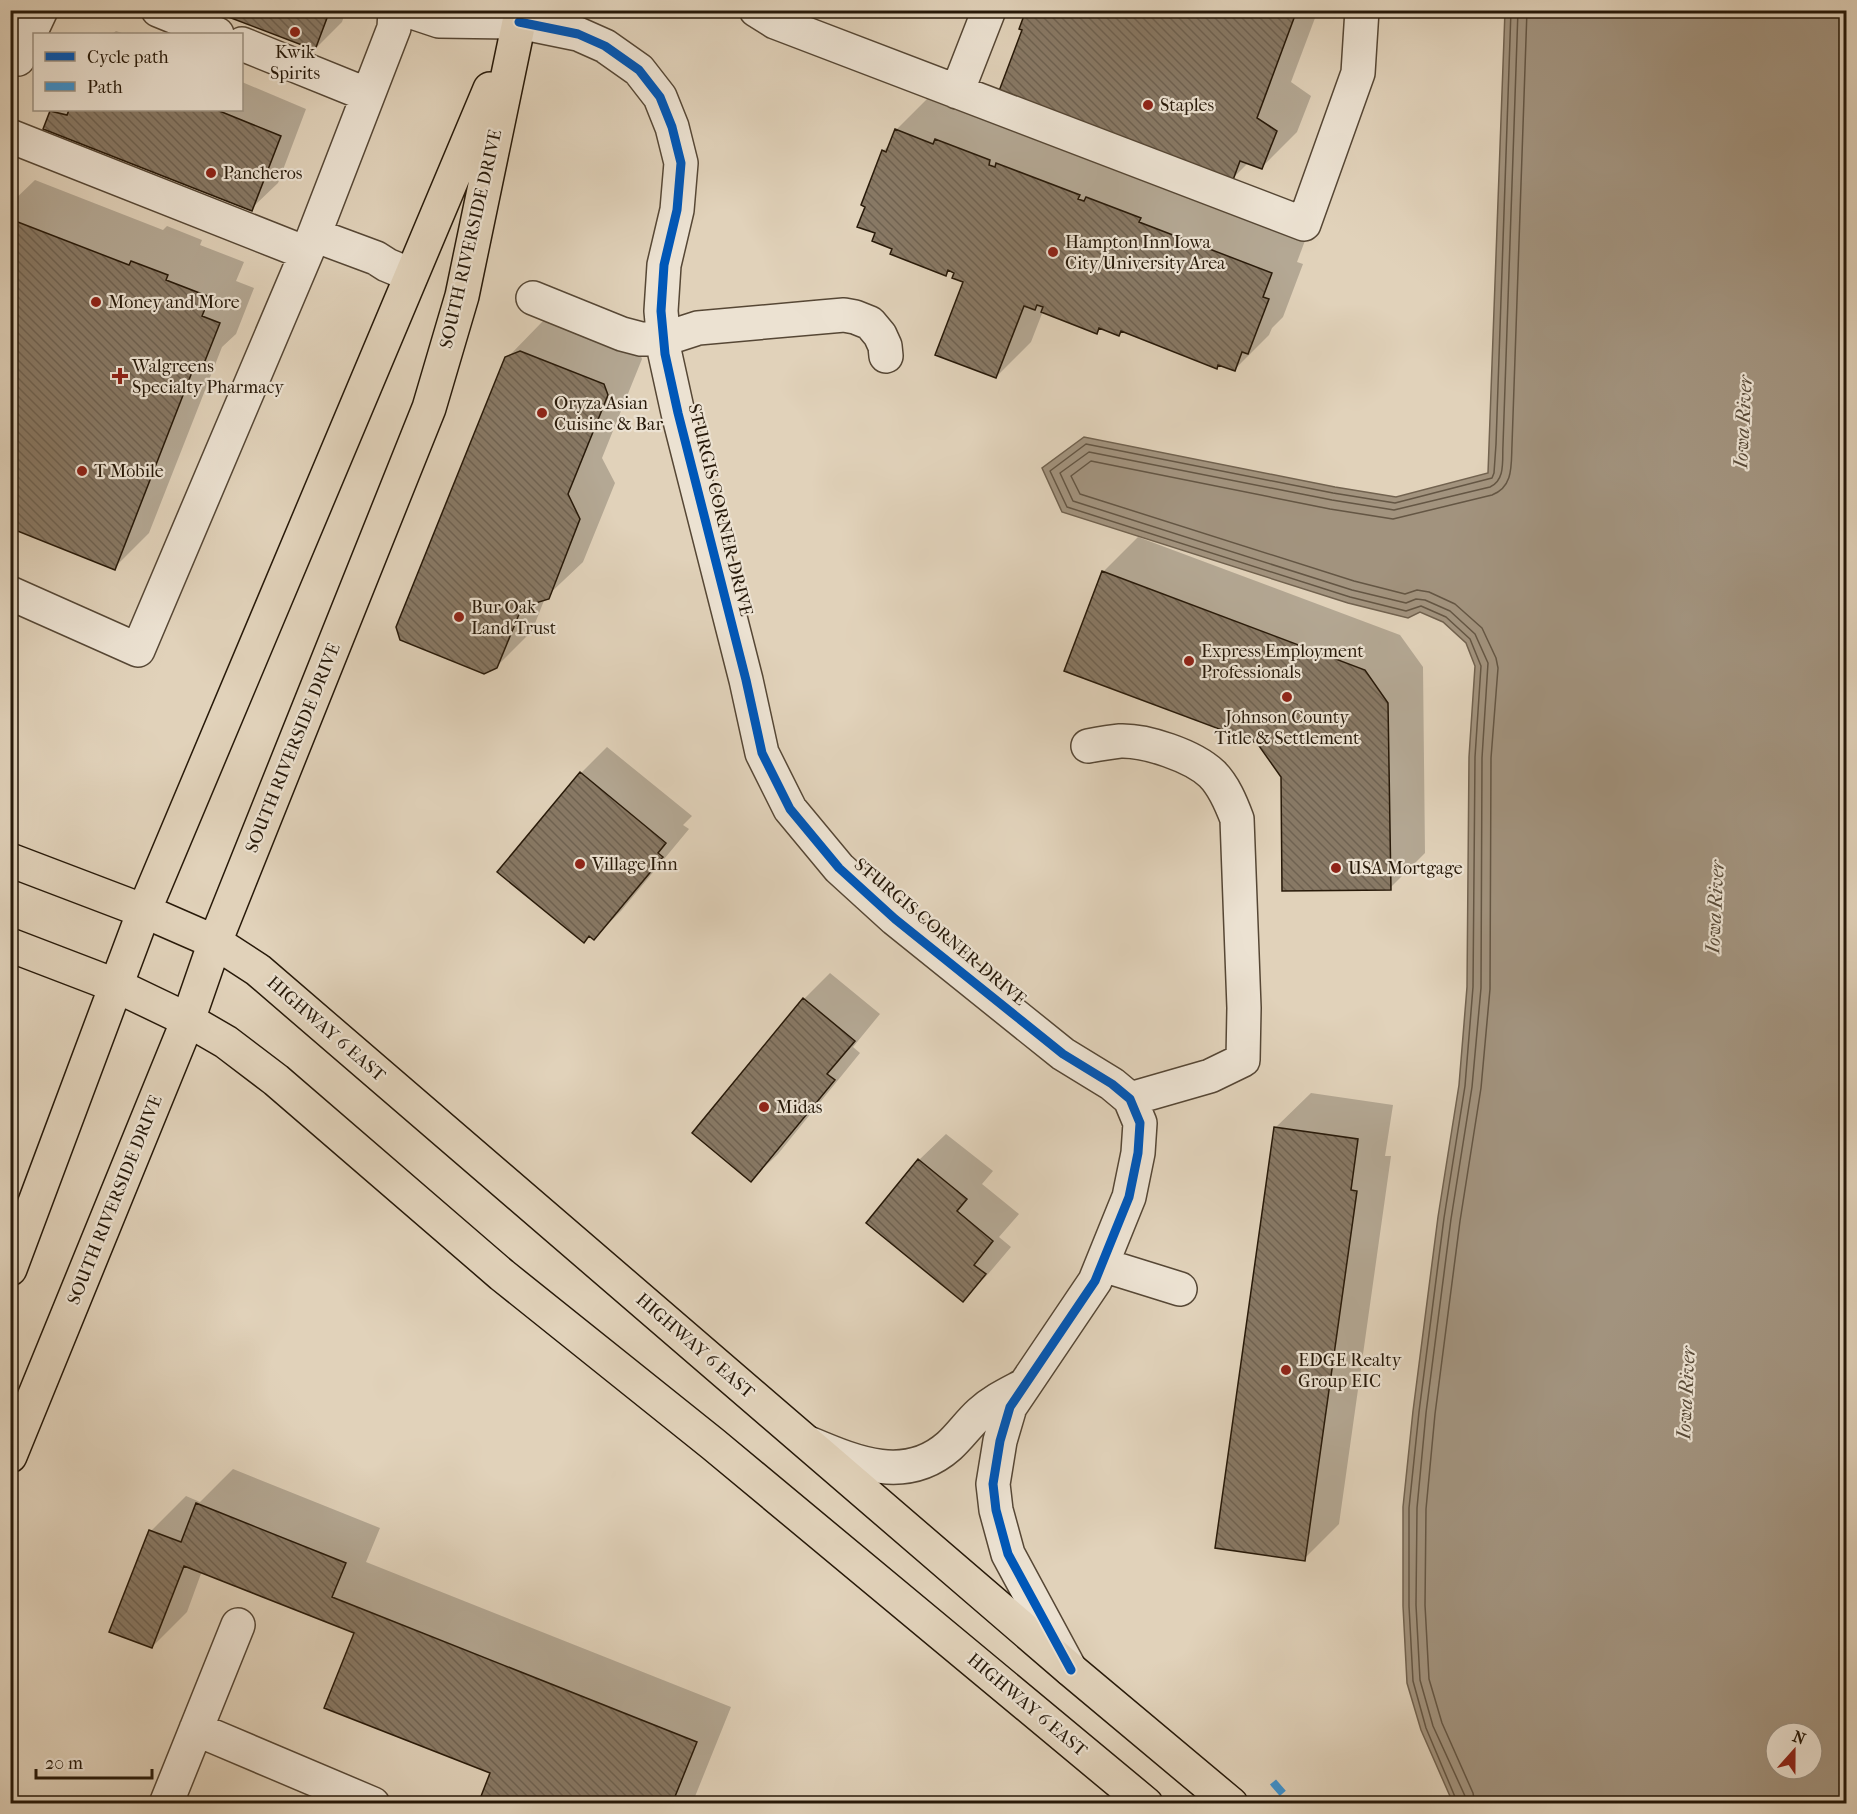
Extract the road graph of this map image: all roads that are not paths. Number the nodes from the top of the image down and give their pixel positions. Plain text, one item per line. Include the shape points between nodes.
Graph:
1 (41, 10) edge
2 (158, 10) edge
3 (395, 10) edge
4 (406, 10) edge
5 (756, 10) edge
6 (988, 10) edge
7 (1362, 10) edge
8 (522, 16) edge
9 (215, 33) edge
10 (243, 44) edge
11 (13, 65) edge
12 (957, 92) junction
13 (368, 95) junction
14 (10, 136) edge
15 (310, 244) junction
16 (411, 275) junction
17 (533, 298) dead end
18 (664, 339) junction
19 (886, 356) dead end
20 (10, 593) edge
21 (1088, 746) dead end
22 (10, 860) edge
23 (144, 911) junction
24 (215, 942) junction
25 (10, 945) edge
26 (117, 986) junction
27 (188, 1020) junction
28 (1130, 1099) junction
29 (1103, 1265) junction
30 (10, 1269) edge
31 (1180, 1289) dead end
32 (1023, 1386) junction
33 (804, 1441) junction
34 (10, 1456) edge
35 (238, 1625) dead end
36 (1071, 1670) junction
37 (196, 1729) junction
38 (166, 1803) edge
39 (373, 1803) edge
40 (1146, 1803) edge
41 (1231, 1803) edge

1 - 11 street
2 - 9 street
3 - 13 street via 394,28
4 - 8 street, STURGIS CORNER DRIVE via 439,21
5 - 12 street via 775,22
6 - 12 street
7 - 12 street via 1358,73 1304,224
8 - 16 main road, SOUTH RIVERSIDE DRIVE
8 - 18 street, STURGIS CORNER DRIVE via 605,46 639,70 660,97 681,163 664,265
8 - 24 main road, SOUTH RIVERSIDE DRIVE via 462,296 429,408
10 - 13 street
13 - 15 street
14 - 15 street
15 - 16 street via 376,258
15 - 20 street via 138,650
16 - 23 main road, SOUTH RIVERSIDE DRIVE
17 - 18 street via 622,334
18 - 19 street via 698,328 844,315 870,323 880,335
18 - 28 street, STURGIS CORNER DRIVE via 678,413 762,753 790,809 839,868 895,919 1063,1054 1112,1083
21 - 28 street via 1121,741 1152,744 1188,759 1212,774 1229,798 1237,819 1243,1060 1210,1076
22 - 23 main road, HIGHWAY 6 EAST
23 - 24 main road, HIGHWAY 6 EAST
23 - 26 main road, SOUTH RIVERSIDE DRIVE
24 - 27 main road, SOUTH RIVERSIDE DRIVE
24 - 33 main road, HIGHWAY 6 EAST via 258,970
25 - 26 main road, HIGHWAY 6 EAST
26 - 27 main road, HIGHWAY 6 EAST
26 - 30 main road, SOUTH RIVERSIDE DRIVE
27 - 34 main road, SOUTH RIVERSIDE DRIVE
27 - 40 main road, HIGHWAY 6 EAST via 226,1042 276,1080 502,1275 713,1444
28 - 29 street via 1140,1122 1138,1154 1129,1197
29 - 31 street
29 - 32 street
32 - 33 street via 984,1409 949,1447 903,1468 870,1466
32 - 36 street via 1010,1407 999,1441 993,1484 996,1510 1008,1554
33 - 36 main road, HIGHWAY 6 EAST
35 - 37 street
36 - 41 main road, HIGHWAY 6 EAST
37 - 38 street
37 - 39 street

